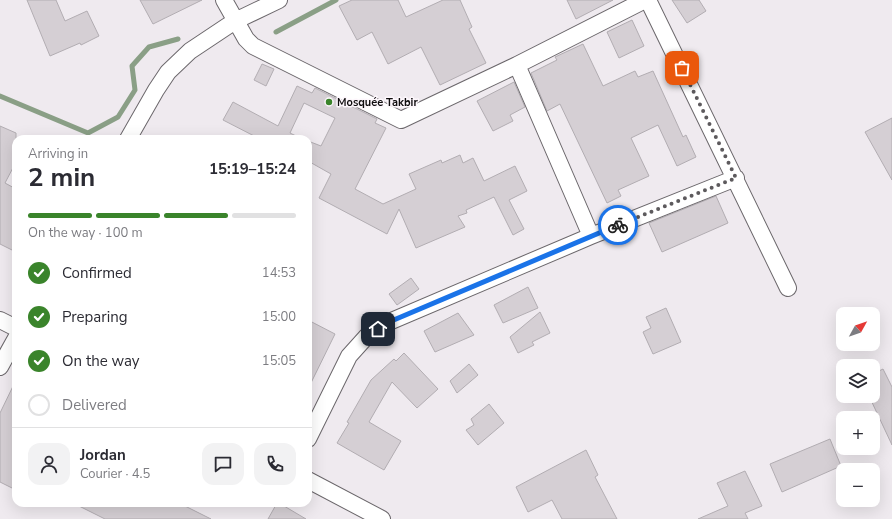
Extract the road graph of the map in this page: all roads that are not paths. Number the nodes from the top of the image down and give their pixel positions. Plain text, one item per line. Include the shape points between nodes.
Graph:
1 (224, 0) edge
2 (280, 0) edge
3 (646, 0) edge
4 (235, 21) junction
5 (517, 64) junction
6 (130, 135) edge
7 (736, 178) junction
8 (591, 236) junction
9 (788, 288) dead end
10 (0, 320) edge
11 (12, 326) edge
12 (12, 345) edge
13 (0, 367) edge
14 (312, 431) edge
15 (312, 482) edge
16 (382, 519) edge

1 - 4 street
2 - 4 street
3 - 5 street
3 - 7 street
4 - 5 street via 253,46 401,120
4 - 6 street via 190,51 168,72
5 - 8 street
7 - 8 street
7 - 9 street
8 - 14 street via 389,322 367,336 349,356
10 - 11 street
12 - 13 street
15 - 16 street

